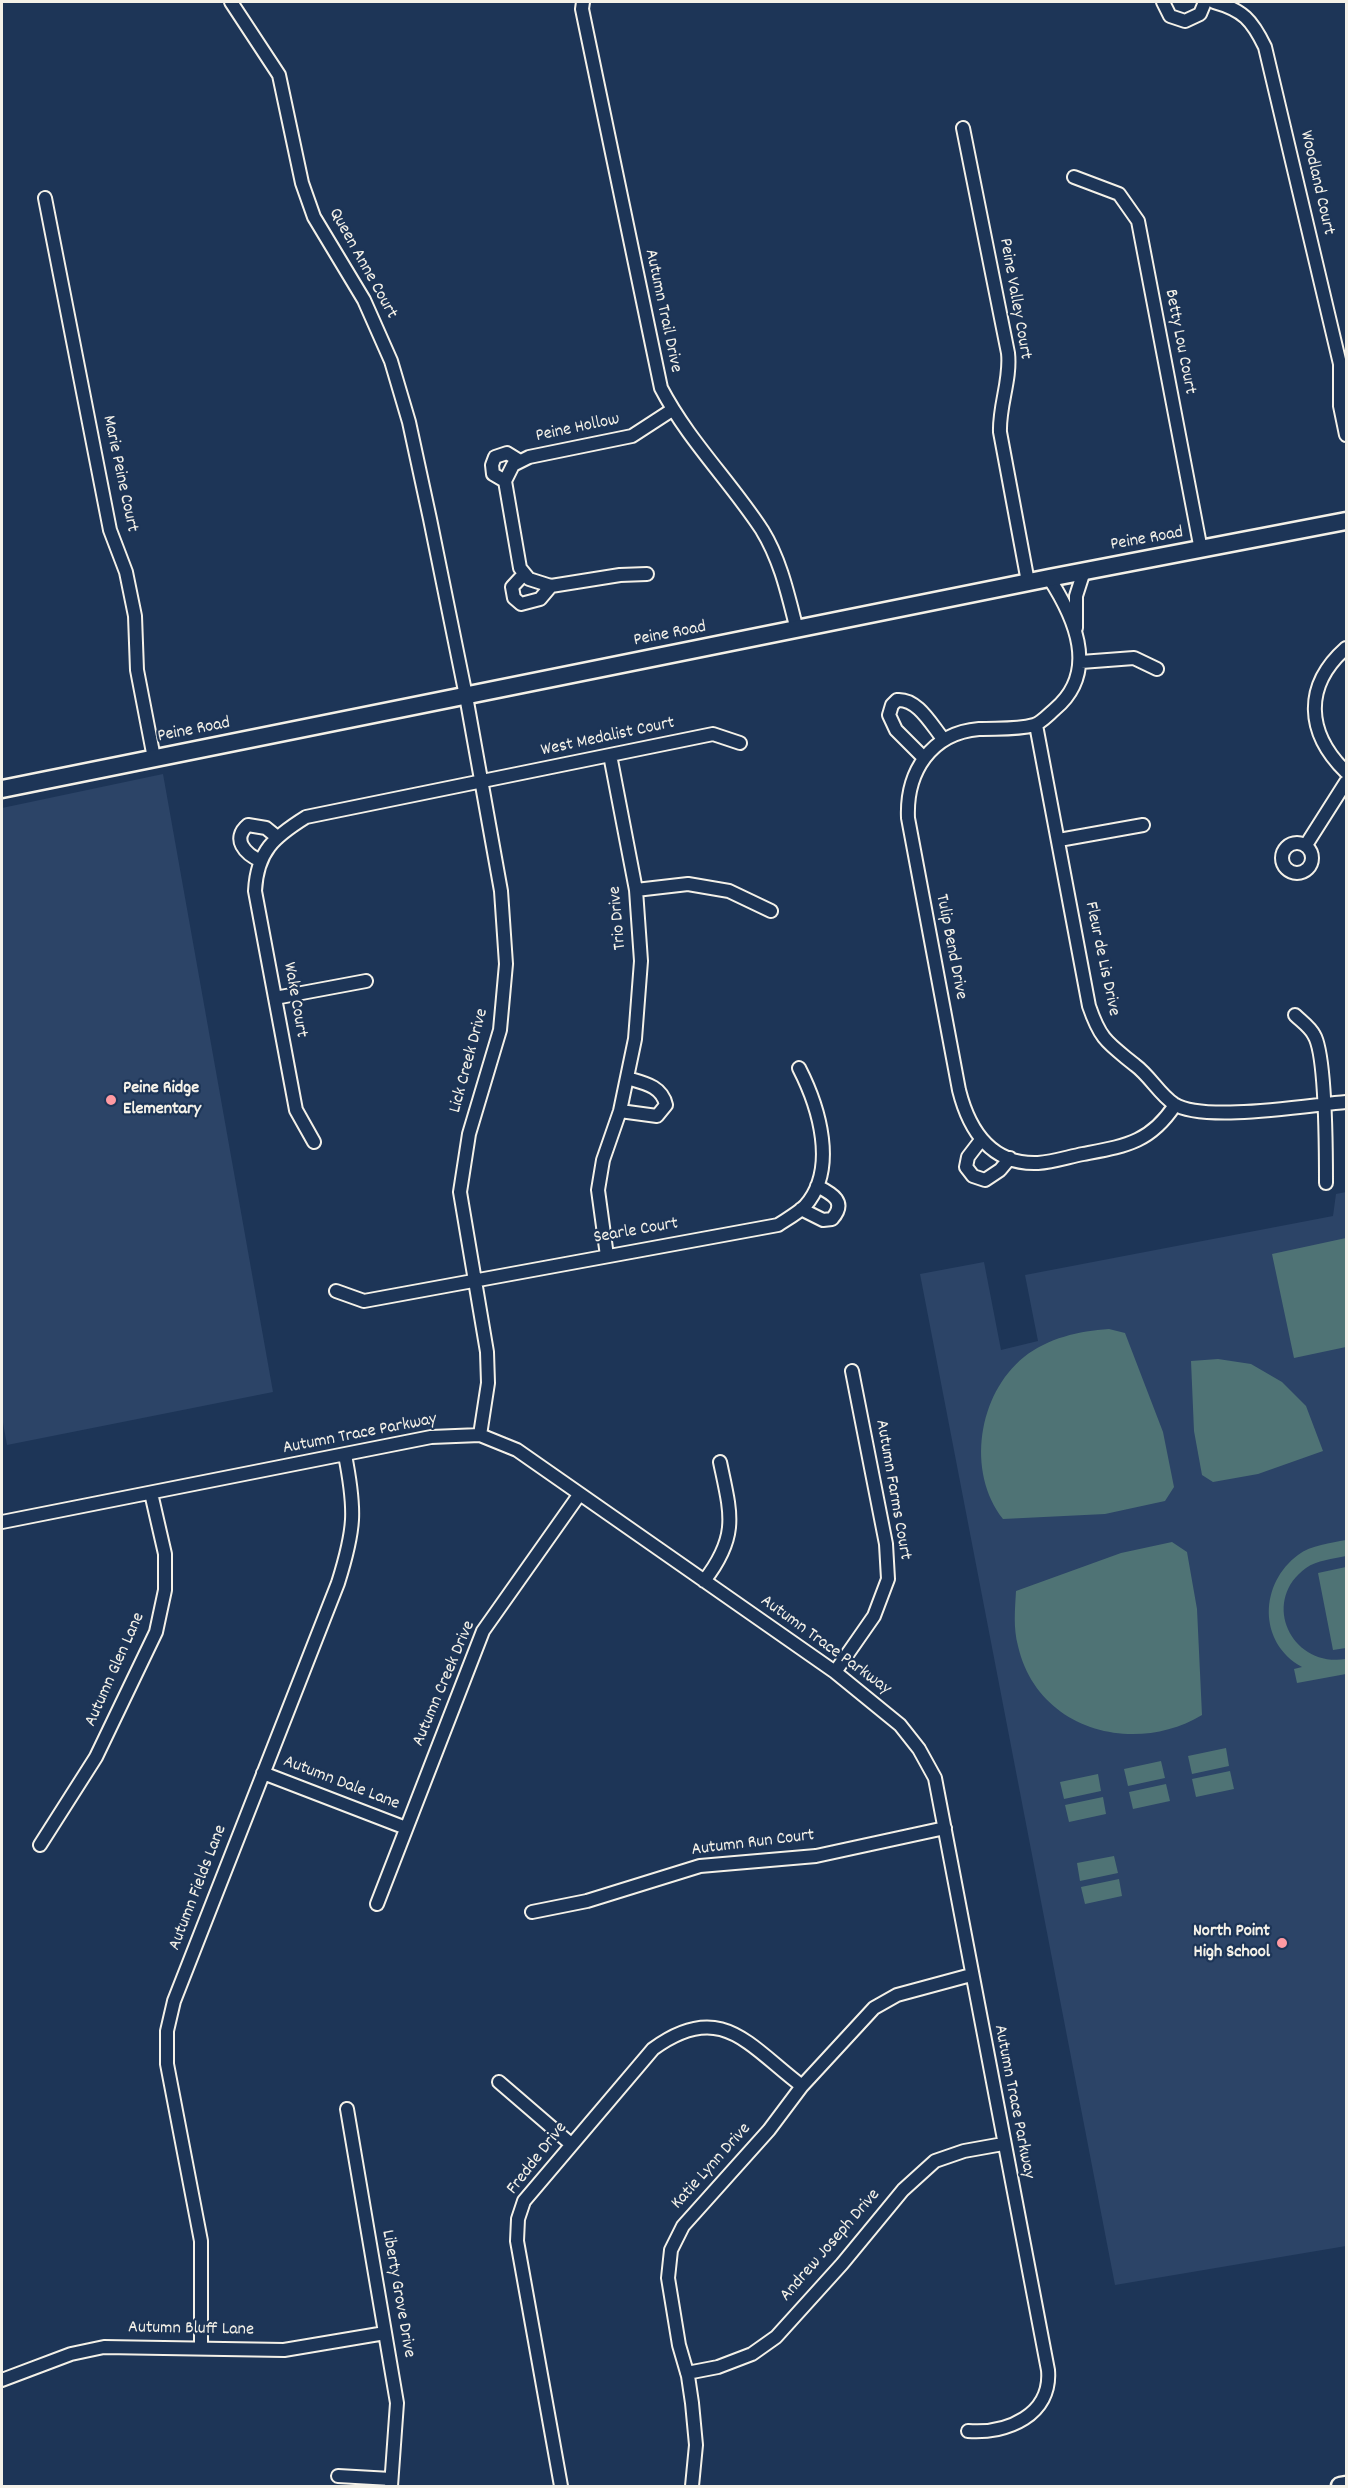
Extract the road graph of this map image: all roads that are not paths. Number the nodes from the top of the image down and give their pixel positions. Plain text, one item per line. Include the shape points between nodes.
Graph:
1 (231, 2) edge
2 (583, 2) edge
3 (1163, 2) edge
4 (1205, 2) edge
5 (1214, 2) edge
6 (963, 128) dead end
7 (1074, 177) dead end
8 (45, 198) dead end
9 (672, 410) junction
10 (1347, 435) edge
11 (520, 461) junction
12 (505, 481) junction
13 (1347, 521) edge
14 (1201, 550) junction
15 (1084, 571) junction
16 (524, 574) junction
17 (647, 574) dead end
18 (1049, 578) junction
19 (1028, 582) junction
20 (551, 586) junction
21 (797, 630) junction
22 (1076, 635) junction
23 (1347, 648) edge
24 (1081, 662) junction
25 (1157, 669) dead end
26 (466, 696) junction
27 (1036, 725) junction
28 (944, 740) junction
29 (740, 743) dead end
30 (610, 755) junction
31 (923, 757) junction
32 (153, 759) junction
33 (1347, 772) edge
34 (482, 782) junction
35 (1347, 782) edge
36 (2, 789) edge
37 (1143, 825) dead end
38 (277, 837) junction
39 (1059, 840) junction
40 (1306, 845) dead end
41 (261, 861) junction
42 (636, 890) junction
43 (771, 911) dead end
44 (366, 981) dead end
45 (275, 998) junction
46 (1295, 1015) dead end
47 (799, 1068) dead end
48 (627, 1078) junction
49 (1347, 1102) edge
50 (1324, 1104) junction
51 (1175, 1105) junction
52 (620, 1111) junction
53 (981, 1140) junction
54 (314, 1142) dead end
55 (1010, 1158) junction
56 (1326, 1183) dead end
57 (817, 1186) junction
58 (801, 1209) junction
59 (607, 1256) junction
60 (474, 1282) junction
61 (336, 1291) dead end
62 (852, 1371) dead end
63 (480, 1435) junction
64 (345, 1455) junction
65 (720, 1462) dead end
66 (152, 1493) junction
67 (579, 1495) junction
68 (2, 1522) edge
69 (704, 1581) junction
70 (835, 1672) junction
71 (263, 1773) junction
72 (406, 1828) junction
73 (945, 1828) junction
74 (40, 1845) dead end
75 (377, 1904) dead end
76 (532, 1912) dead end
77 (970, 1975) junction
78 (499, 2082) dead end
79 (802, 2086) junction
80 (346, 2109) dead end
81 (571, 2144) junction
82 (1003, 2144) junction
83 (385, 2333) junction
84 (201, 2347) junction
85 (687, 2373) junction
86 (2, 2380) edge
87 (968, 2431) dead end
88 (338, 2476) dead end
89 (391, 2483) edge
90 (1347, 2485) edge
91 (561, 2487) edge
92 (692, 2487) edge
93 (1340, 2487) edge

1 - 26 street, Queen Anne Court via 279,75 302,183 315,217 364,300 391,360 409,422
2 - 9 street, Autumn Trail Drive via 654,363
3 - 4 street via 1170,16 1185,21 1200,14
5 - 10 street, Woodland Court via 1236,8 1256,27 1265,47 1340,364 1340,406
6 - 19 street, Peine Valley Court via 1008,352 1009,376 1000,432
7 - 14 street, Betty Lou Court via 1119,194 1138,221
8 - 32 street, Marie Peine Court via 110,530 126,572 135,616 137,670
9 - 11 street, Peine Hollow via 632,436
9 - 21 street, Autumn Trail Drive via 762,531 781,567
11 - 12 street, Peine Hollow via 513,465
11 - 12 street, Peine Hollow via 507,453 495,457 492,474
12 - 16 street, Peine Hollow
13 - 14 street, Peine Road
14 - 15 street, Peine Road
15 - 18 street, Peine Road
15 - 22 street via 1077,596
16 - 20 street via 542,586
16 - 20 street via 512,587 514,598 521,604 540,599
17 - 20 street
18 - 19 street, Peine Road
18 - 22 street via 1062,598
19 - 21 street, Peine Road
21 - 26 street, Peine Road
22 - 24 street
23 - 33 street via 1320,678 1315,706 1320,738
24 - 25 street via 1134,658
24 - 27 street via 1067,699
26 - 32 street, Peine Road
26 - 34 street, Lick Creek Drive
27 - 28 street, Tulip Bend Drive via 958,732
27 - 39 street, Fleur de Lis Drive
28 - 31 street, Tulip Bend Drive
28 - 31 street via 912,704 897,700 889,715 896,730
29 - 30 street, West Medalist Court via 713,734
30 - 34 street, West Medalist Court
30 - 42 street, Trio Drive
31 - 53 street, Tulip Bend Drive via 907,798 908,818 959,1090 965,1116
32 - 36 street, Peine Road
34 - 38 street, Wake Court via 306,817
34 - 60 street, Lick Creek Drive via 501,891 506,964 500,1030 469,1134 460,1192
35 - 40 street
37 - 39 street
38 - 41 street, Wake Court
38 - 41 street via 257,825 242,830 239,839 243,848
39 - 51 street, Fleur de Lis Drive via 1096,1028 1111,1047 1136,1065
41 - 45 street, Wake Court via 256,870 255,891
42 - 43 street via 688,884 729,891
42 - 48 street, Trio Drive via 641,961 636,1039
44 - 45 street
45 - 54 street, Wake Court via 296,1110
46 - 50 street via 1315,1035
47 - 57 street, Searle Court via 814,1098 824,1152
48 - 52 street, Trio Drive
48 - 52 street via 651,1085 665,1096 666,1105 657,1116
49 - 50 street
50 - 51 street via 1204,1113
50 - 56 street
51 - 55 street, Tulip Bend Drive via 1164,1122 1145,1138 1122,1146 1039,1163
52 - 59 street, Trio Drive via 603,1160 598,1190
53 - 55 street, Tulip Bend Drive
53 - 55 street via 968,1157 966,1167 973,1176 986,1179
57 - 58 street, Searle Court
57 - 58 street via 836,1197 840,1204 837,1213 832,1219 823,1220
58 - 59 street, Searle Court via 778,1225
59 - 60 street, Searle Court
60 - 61 street, Searle Court via 364,1301
60 - 63 street, Lick Creek Drive via 487,1352 488,1383
62 - 70 street, Autumn Farms Court via 886,1544 888,1579 874,1616
63 - 64 street, Autumn Trace Parkway via 431,1437
63 - 67 street, Autumn Trace Parkway via 517,1450
64 - 66 street, Autumn Trace Parkway
64 - 71 street, Autumn Fields Lane via 354,1498 348,1552
65 - 69 street via 730,1513 721,1559
66 - 68 street, Autumn Trace Parkway
66 - 74 street, Autumn Glen Lane via 165,1554 165,1590 156,1632 96,1757
67 - 69 street, Autumn Trace Parkway
67 - 72 street, Autumn Creek Drive via 483,1631
69 - 70 street, Autumn Trace Parkway
70 - 73 street, Autumn Trace Parkway via 900,1725 919,1749 935,1778
71 - 72 street, Autumn Dale Lane
71 - 84 street, Autumn Fields Lane via 174,2001 167,2031 166,2064 201,2241
72 - 75 street, Autumn Creek Drive
73 - 76 street, Autumn Run Court via 816,1856 700,1866 587,1901
73 - 77 street, Autumn Trace Parkway
77 - 79 street, Katie Lynn Drive via 897,1995 874,2008
77 - 82 street, Autumn Trace Parkway
78 - 81 street
79 - 81 street, Fredde Drive via 733,2031 707,2026 687,2029 653,2049
79 - 85 street, Katie Lynn Drive via 769,2130 683,2226 671,2250 668,2278
80 - 83 street, Liberty Grove Drive
81 - 91 street, Fredde Drive via 524,2201 517,2241
82 - 85 street, Andrew Joseph Drive via 964,2151 935,2162 903,2190 776,2337 752,2354
82 - 87 street, Autumn Trace Parkway via 1048,2389 1040,2405 1022,2420 996,2429
83 - 84 street, Autumn Bluff Lane via 284,2350
83 - 89 street, Liberty Grove Drive via 397,2403
84 - 86 street, Autumn Bluff Lane via 104,2347 70,2354
85 - 92 street, Katie Lynn Drive via 696,2445
88 - 89 street
90 - 93 street

